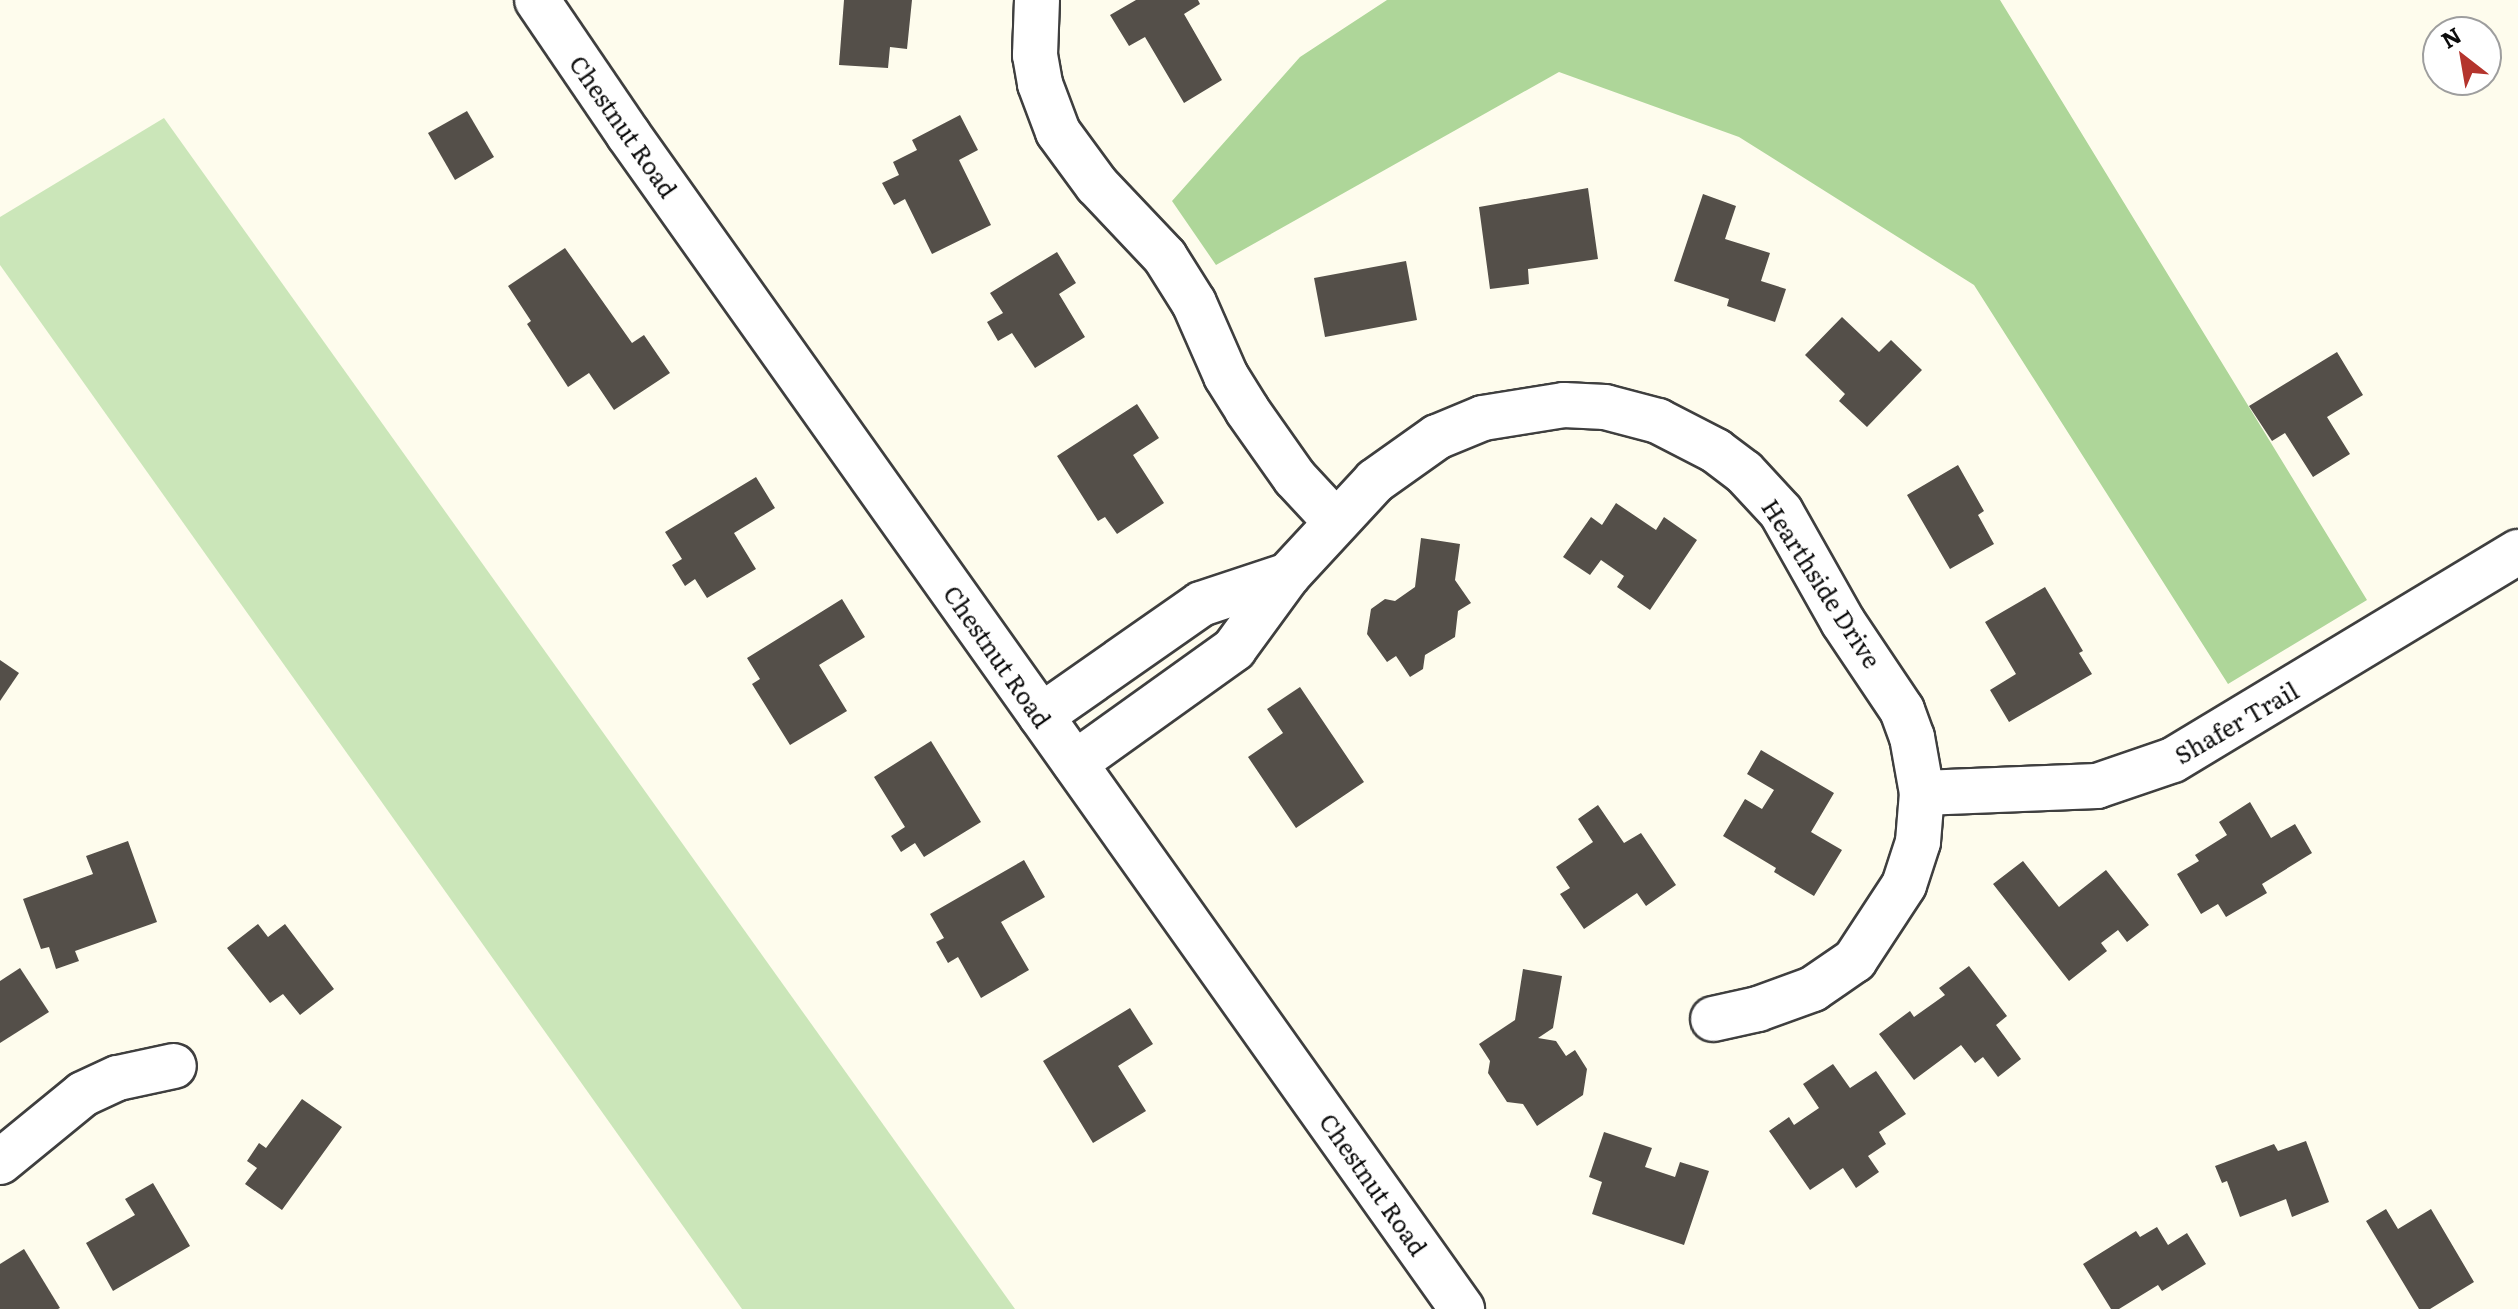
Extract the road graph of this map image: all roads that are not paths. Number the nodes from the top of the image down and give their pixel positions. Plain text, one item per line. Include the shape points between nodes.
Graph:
1 (537, 0) edge
2 (1037, 0) edge
3 (1336, 522) junction
4 (2518, 552) edge
5 (1288, 575) junction
6 (1041, 716) junction
7 (1075, 763) junction
8 (1922, 793) junction
9 (1713, 1019) dead end
10 (174, 1066) dead end
11 (0, 1162) edge
12 (1462, 1309) edge

1 - 6 street, Chestnut Road
2 - 3 street via 1035,55 1058,132 1097,185 1165,257 1247,410 1295,478
3 - 5 street, Hearthside Drive
3 - 8 street, Hearthside Drive via 1407,455 1483,418 1537,407 1605,407 1688,434 1744,472 1797,536 1843,622 1902,710
4 - 8 street, Shafer Trail via 2173,760 2097,786
5 - 6 street, Hearthside Drive via 1201,604
5 - 7 street, Hearthside Drive via 1234,649
6 - 7 street, Chestnut Road
7 - 12 street, Chestnut Road
8 - 9 street, Hearthside Drive via 1918,842 1904,885 1855,960 1813,989
10 - 11 street via 118,1078 83,1094

